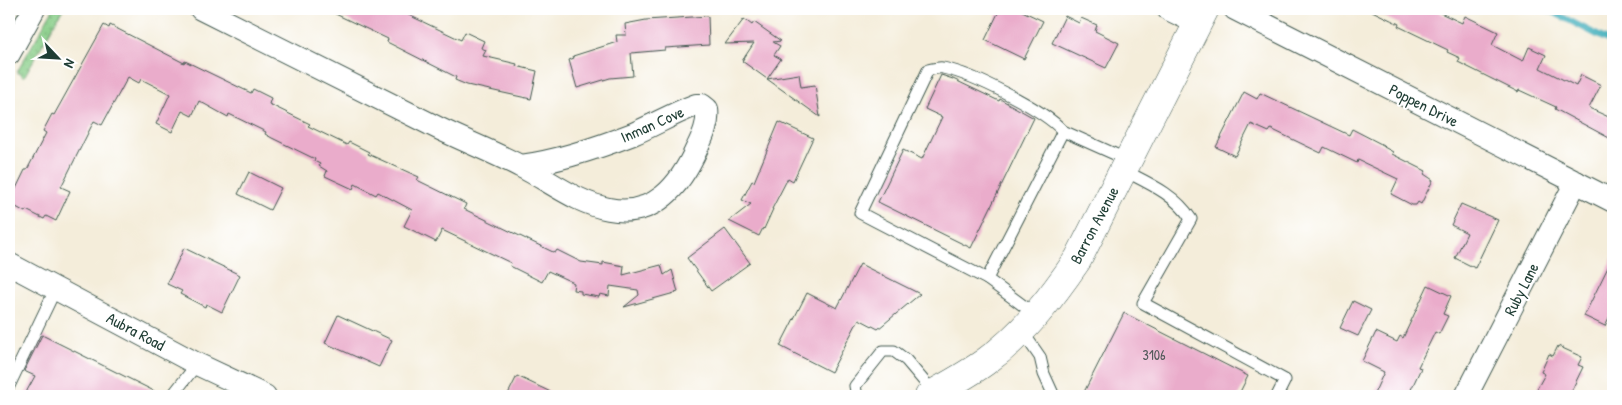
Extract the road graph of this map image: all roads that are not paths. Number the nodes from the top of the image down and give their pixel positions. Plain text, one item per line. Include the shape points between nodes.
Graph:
1 (34, 9) edge
2 (201, 9) edge
3 (1168, 9) edge
4 (1234, 9) edge
5 (1201, 16) edge
6 (9, 54) edge
7 (1063, 130) junction
8 (1125, 165) junction
9 (522, 166) junction
10 (1576, 182) junction
11 (1613, 201) edge
12 (9, 264) edge
13 (987, 279) junction
14 (56, 288) junction
15 (1029, 323) junction
16 (197, 364) junction
17 (9, 386) edge
18 (943, 393) edge
19 (172, 396) edge
20 (265, 396) edge
21 (857, 396) edge
22 (1054, 396) edge
23 (1277, 396) edge
24 (1466, 396) edge

1 - 6 street
2 - 9 street, Inman Cove via 446,132
3 - 5 street
4 - 10 street, Poppen Drive
5 - 8 main road, Barron Avenue
7 - 8 lane
7 - 13 lane
7 - 13 lane via 1055,121 990,85 941,67 928,70 860,213
8 - 15 main road, Barron Avenue via 1078,258
8 - 23 lane via 1183,207 1191,219 1143,303 1285,380
9 - 9 street, Inman Cove via 548,162 632,134 696,104 707,109 706,126 683,174 665,196 638,209 623,211 593,204
10 - 11 street, Poppen Drive
10 - 24 street, Ruby Lane
12 - 14 street, Aubra Road
13 - 15 lane
14 - 16 street, Aubra Road
14 - 17 lane
15 - 18 main road, Barron Avenue via 986,362
15 - 22 lane
16 - 19 lane
16 - 20 street, Aubra Road
18 - 21 lane via 894,351 883,352 855,386

